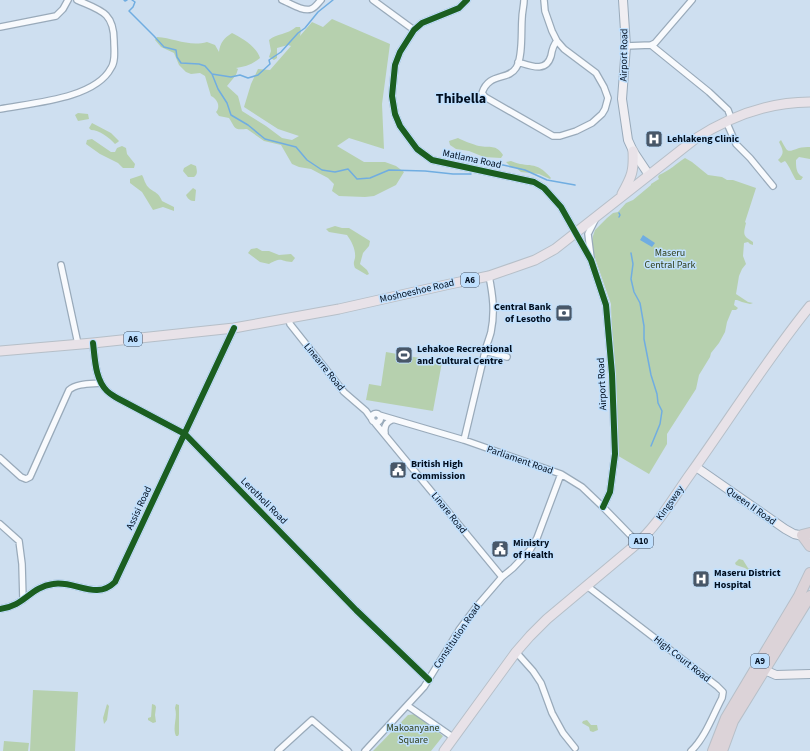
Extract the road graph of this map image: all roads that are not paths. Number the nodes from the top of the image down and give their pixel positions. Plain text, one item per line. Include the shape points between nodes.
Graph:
1 (68, 0) edge
2 (77, 0) edge
3 (282, 0) edge
4 (321, 0) edge
5 (373, 0) edge
6 (467, 0) edge
7 (524, 0) edge
8 (544, 0) edge
9 (623, 0) edge
10 (691, 1) edge
11 (0, 27) edge
12 (414, 30) junction
13 (557, 41) junction
14 (652, 44) junction
15 (626, 46) junction
16 (518, 62) junction
17 (810, 102) edge
18 (0, 109) edge
19 (729, 119) junction
20 (633, 151) junction
21 (649, 175) junction
22 (772, 186) dead end
23 (621, 197) junction
24 (597, 216) junction
25 (575, 232) junction
26 (591, 260) junction
27 (61, 265) dead end
28 (489, 276) junction
29 (810, 306) edge
30 (289, 318) junction
31 (234, 328) junction
32 (93, 343) junction
33 (78, 344) junction
34 (0, 351) edge
35 (485, 351) junction
36 (508, 357) dead end
37 (101, 383) junction
38 (376, 419) junction
39 (391, 420) junction
40 (383, 432) junction
41 (185, 434) junction
42 (464, 440) junction
43 (0, 458) edge
44 (696, 467) junction
45 (561, 474) junction
46 (603, 507) junction
47 (0, 524) edge
48 (807, 535) edge
49 (638, 543) junction
50 (810, 546) edge
51 (810, 573) edge
52 (502, 577) junction
53 (587, 586) junction
54 (810, 596) edge
55 (23, 600) junction
56 (0, 609) edge
57 (516, 652) junction
58 (761, 669) junction
59 (810, 674) edge
60 (429, 680) junction
61 (408, 706) junction
62 (454, 738) junction
63 (575, 748) dead end
64 (278, 751) edge
65 (348, 751) edge
66 (365, 751) edge
67 (444, 751) edge
68 (691, 751) edge
69 (713, 751) edge
70 (722, 751) edge

1 - 11 street via 56,16
2 - 18 street via 101,11 113,25 114,61 105,77 94,85 69,95
3 - 4 street via 311,10
5 - 12 street
6 - 12 street, Matlama Road via 459,8 422,23
7 - 16 street
8 - 13 street via 547,18
9 - 15 main road, Airport Road
10 - 14 street
12 - 25 street, Matlama Road via 395,65 392,96 400,126 416,149 432,160 534,182 544,188 561,207
13 - 16 street via 548,63 544,66
13 - 16 street via 596,72 604,87 608,98 605,109 592,123 576,131 553,136 485,97 482,93 491,80 513,72
14 - 15 street
14 - 19 street via 728,110
15 - 20 main road, Airport Road via 622,99 628,140
17 - 19 main road, Moshoeshoe Road / A6 via 775,106
19 - 21 main road, Moshoeshoe Road / A6 via 695,139
19 - 22 street via 736,144
20 - 21 main road, Airport Road
20 - 23 main road via 632,177
21 - 23 main road, Moshoeshoe Road / A6
23 - 24 main road, Moshoeshoe Road / A6
24 - 25 main road, Moshoeshoe Road / A6
24 - 26 street via 588,234
25 - 26 street, Matlama Road
25 - 28 main road, Moshoeshoe Road / A6 via 555,249 535,260
26 - 46 street, Airport Road via 606,305 612,374 615,465 610,492
27 - 33 street
28 - 30 main road, Moshoeshoe Road / A6
28 - 35 street via 494,300 489,340
29 - 44 main road, Kingsway / A10 via 762,370
30 - 31 main road, Moshoeshoe Road / A6
30 - 38 street, Linearre Road via 290,324 344,392
31 - 32 main road, Moshoeshoe Road / A6
31 - 41 street, Assisi Road
32 - 33 main road, Moshoeshoe Road / A6
32 - 37 street
33 - 34 main road, Moshoeshoe Road / A6
35 - 36 street
35 - 42 street
37 - 41 street, Lerotholi Road via 117,398
37 - 43 street via 72,387 69,390 30,477 21,477
38 - 39 street, Parliament Road
38 - 40 street, Linare Road
39 - 40 street
39 - 42 street, Parliament Road
40 - 52 street, Linare Road
41 - 55 street, Assisi Road via 115,582 109,588 96,591 54,584 38,589
41 - 60 street, Lerotholi Road via 356,610
42 - 45 street, Parliament Road
44 - 48 main road, Queen II Road via 785,530
44 - 49 main road, Kingsway / A10
45 - 46 street, Parliament Road via 582,487
45 - 52 street, Constitution Road via 537,538 530,550
46 - 49 street, Parliament Road
47 - 55 street via 19,541
48 - 50 highway
49 - 53 main road, Kingsway / A10
51 - 58 highway, A9
52 - 60 street, Constitution Road via 477,606
53 - 57 main road, Kingsway / A10 via 547,619
53 - 68 street, High Court Road via 723,692 702,737
54 - 58 highway, A9
55 - 56 street, Assisi Road via 10,608
57 - 62 main road, Kingsway / A10
57 - 63 street via 541,683 552,713
58 - 59 main road via 776,674
58 - 69 highway, A9 via 726,718
58 - 70 highway, A9 via 732,721
60 - 61 street, Constitution Road
61 - 62 street
61 - 66 street, Constitution Road
62 - 67 main road, Kingsway / A10
64 - 65 street via 312,720

